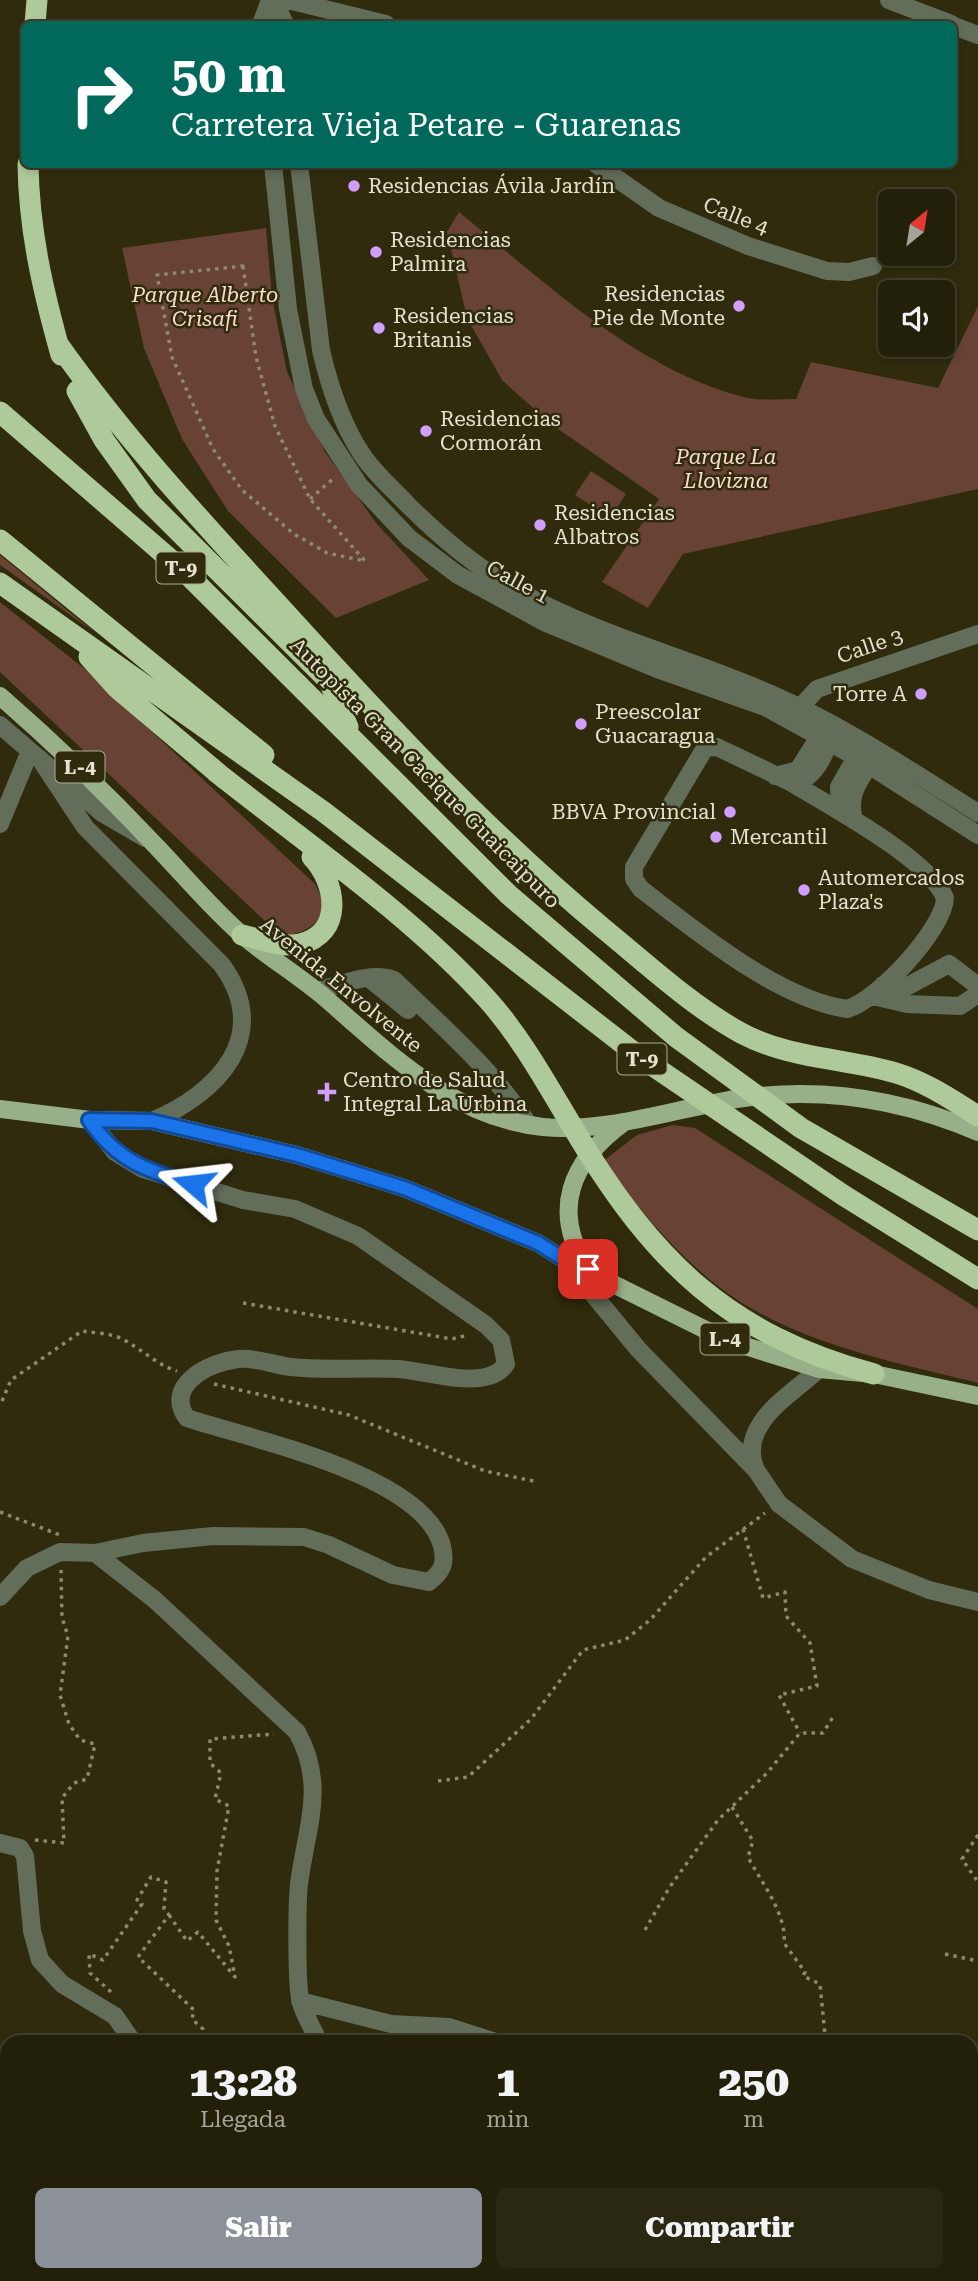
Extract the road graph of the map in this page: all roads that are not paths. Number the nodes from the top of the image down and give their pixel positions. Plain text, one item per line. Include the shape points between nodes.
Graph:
1 (37, 0) edge
2 (272, 0) edge
3 (288, 0) edge
4 (889, 0) edge
5 (35, 21) edge
6 (262, 21) edge
7 (283, 21) edge
8 (374, 21) edge
9 (942, 21) edge
10 (957, 27) edge
11 (978, 35) edge
12 (28, 168) edge
13 (602, 168) edge
14 (274, 173) edge
15 (300, 173) edge
16 (873, 266) dead end
17 (58, 344) junction
18 (0, 412) edge
19 (361, 454) junction
20 (346, 467) junction
21 (420, 517) junction
22 (409, 538) junction
23 (0, 540) edge
24 (0, 583) edge
25 (548, 615) junction
26 (67, 631) junction
27 (978, 634) edge
28 (0, 696) edge
29 (794, 713) junction
30 (826, 731) junction
31 (3, 733) edge
32 (351, 736) junction
33 (35, 755) junction
34 (862, 762) junction
35 (215, 771) junction
36 (775, 776) junction
37 (792, 783) junction
38 (324, 812) junction
39 (978, 813) edge
40 (847, 816) junction
41 (0, 824) edge
42 (978, 835) edge
43 (154, 844) junction
44 (242, 935) junction
45 (978, 986) edge
46 (317, 991) junction
47 (878, 991) junction
48 (978, 994) edge
49 (0, 1109) edge
50 (978, 1116) edge
51 (89, 1120) junction
52 (152, 1121) junction
53 (623, 1123) junction
54 (530, 1125) junction
55 (978, 1132) edge
56 (978, 1230) edge
57 (565, 1260) junction
58 (588, 1269) junction
59 (978, 1279) edge
60 (819, 1369) junction
61 (874, 1374) junction
62 (978, 1396) edge
63 (756, 1471) junction
64 (95, 1553) junction
65 (0, 1597) edge
66 (978, 1602) edge
67 (0, 1843) edge
68 (300, 2001) junction
69 (128, 2035) edge
70 (316, 2035) edge
71 (474, 2035) edge

1 - 5 highway
2 - 6 street
2 - 7 street
3 - 8 street
4 - 9 street
10 - 11 street
12 - 17 highway via 33,240
13 - 16 street, Calle 4 via 659,208 748,246 827,271
14 - 15 street
14 - 20 street, Calle 1 via 288,309 304,389 316,419
15 - 19 street, Calle 1 via 321,350 341,416
17 - 32 highway via 104,440 147,500 329,681
17 - 50 highway via 104,409 182,500 386,723 551,884 699,1005 744,1035 808,1055 895,1072 920,1081
18 - 32 highway, Autopista Gran Cacique Guaicaipuro / T-9 via 186,573
19 - 20 street
19 - 21 street, Calle 1
20 - 22 street, Calle 1
21 - 22 street
21 - 25 street, Calle 1 via 458,552
22 - 25 street, Calle 1 via 458,575
23 - 38 highway via 241,735
24 - 26 highway, T-9
25 - 29 street, Calle 1
26 - 35 highway via 117,688
26 - 38 highway, T-9
27 - 29 street, Calle 3 via 817,688
28 - 43 main road, Avenida Envolvente / L-4 via 84,771
29 - 30 street, Calle 1
30 - 34 street, Calle 1
30 - 36 street via 798,770
30 - 37 street via 810,776
30 - 39 street, Calle 1
31 - 33 street, Avenida Envolvente / L-4
32 - 56 highway, Autopista Gran Cacique Guaicaipuro / T-9 via 509,895 676,1037 801,1128
33 - 41 street
33 - 43 street, Avenida Envolvente / L-4 via 102,813
33 - 52 street, Avenida Envolvente via 85,827 222,965 241,1000 237,1046 227,1067 193,1101
34 - 40 street via 839,787
34 - 42 street, Calle 1
35 - 44 highway via 316,861 333,896 328,923 311,940 287,945
35 - 61 highway via 426,939 489,1001 629,1214 701,1292 739,1318 849,1368
36 - 37 street
36 - 47 street via 717,747 705,748 634,867 634,879 718,947 817,1001 847,1009
37 - 40 street
38 - 59 highway, T-9 via 640,1057 832,1188
40 - 47 street via 936,880 945,898 940,922
43 - 44 main road, Avenida Envolvente / L-4
44 - 46 main road, Avenida Envolvente / L-4
45 - 47 street via 949,964 906,987
46 - 54 main road, Avenida Envolvente / L-4 via 427,1083 459,1101
46 - 54 street via 382,977 394,980 483,1065
47 - 48 street via 907,1004 960,1006
49 - 51 main road, L-4
51 - 52 main road, L-4
51 - 64 street via 115,1152 143,1169 243,1200 295,1209 358,1236 480,1321 501,1340 506,1356 501,1371 488,1377 293,1367 239,1359 195,1376 179,1397 187,1418 373,1479 429,1522 440,1539 445,1560 429,1582 405,1578 304,1538 213,1536
52 - 57 main road, L-4 via 297,1155 404,1188 538,1243
53 - 54 main road, Avenida Envolvente / L-4
53 - 55 main road, Avenida Envolvente / L-4 via 738,1099 831,1095 918,1109
53 - 58 main road via 590,1150 572,1186 572,1238
57 - 58 main road, L-4
57 - 63 street via 638,1349
58 - 60 main road, L-4 via 726,1339
60 - 61 main road, L-4
60 - 63 street via 765,1416 751,1458
61 - 62 main road, L-4
63 - 66 street via 779,1504 852,1559 929,1590
64 - 65 street via 61,1544 27,1568
64 - 68 street via 155,1600 297,1732 309,1754 314,1776 299,1885
67 - 69 street via 20,1848 25,1856 32,1931 40,1960 62,1984 115,2016
68 - 70 street
68 - 71 street via 391,2024 449,2027

